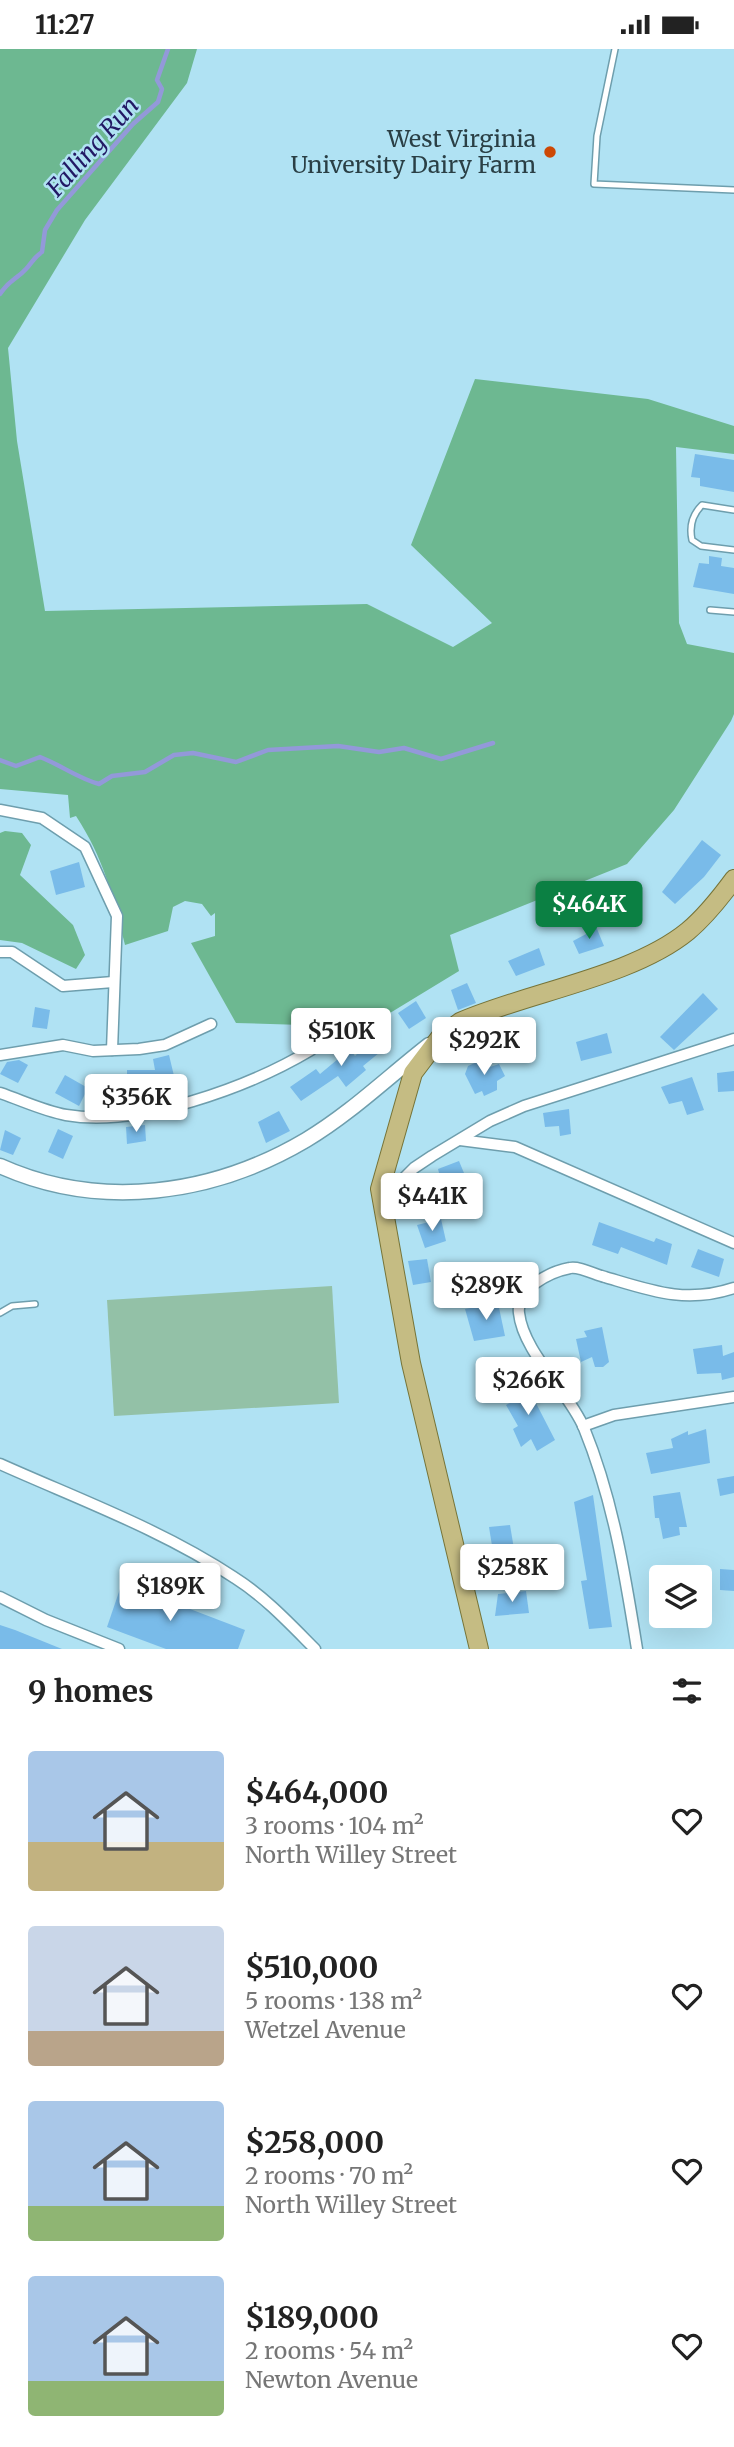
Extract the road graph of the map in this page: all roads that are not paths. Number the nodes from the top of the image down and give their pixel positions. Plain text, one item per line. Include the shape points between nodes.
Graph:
1 (615, 49) edge
2 (734, 190) edge
3 (734, 510) edge
4 (734, 550) edge
5 (710, 610) dead end
6 (734, 612) edge
7 (0, 810) edge
8 (734, 879) edge
9 (0, 952) edge
10 (113, 982) junction
11 (211, 1024) dead end
12 (441, 1036) junction
13 (734, 1039) edge
14 (112, 1050) junction
15 (311, 1050) dead end
16 (0, 1055) edge
17 (0, 1093) edge
18 (460, 1140) junction
19 (0, 1166) edge
20 (380, 1189) junction
21 (734, 1243) edge
22 (734, 1288) edge
23 (35, 1304) dead end
24 (0, 1313) edge
25 (734, 1397) edge
26 (583, 1426) junction
27 (0, 1464) edge
28 (0, 1597) edge
29 (119, 1649) edge
30 (314, 1649) edge
31 (479, 1649) edge
32 (637, 1649) edge

1 - 2 lane via 597,137 594,184
3 - 4 lane via 702,505 693,515 691,533 701,546
5 - 6 lane
7 - 10 street via 43,818 85,847 117,916
8 - 12 main road via 710,911 664,947 484,1012
9 - 10 street via 12,952 63,986
10 - 14 street
11 - 14 street via 165,1045
12 - 19 street via 307,1139 255,1166 206,1184 97,1193 54,1187
12 - 20 main road via 414,1073
13 - 18 street via 524,1106
14 - 16 street via 64,1045
15 - 17 street via 214,1095 129,1115 67,1115
18 - 20 street via 400,1182
18 - 21 street via 515,1147
20 - 31 main road via 411,1363
22 - 26 street via 706,1297 657,1293 571,1268 531,1285 520,1298 519,1314 531,1343
23 - 24 lane via 12,1306
25 - 26 street via 614,1415
26 - 32 street via 621,1542
27 - 30 street via 167,1540 236,1578
28 - 29 street

